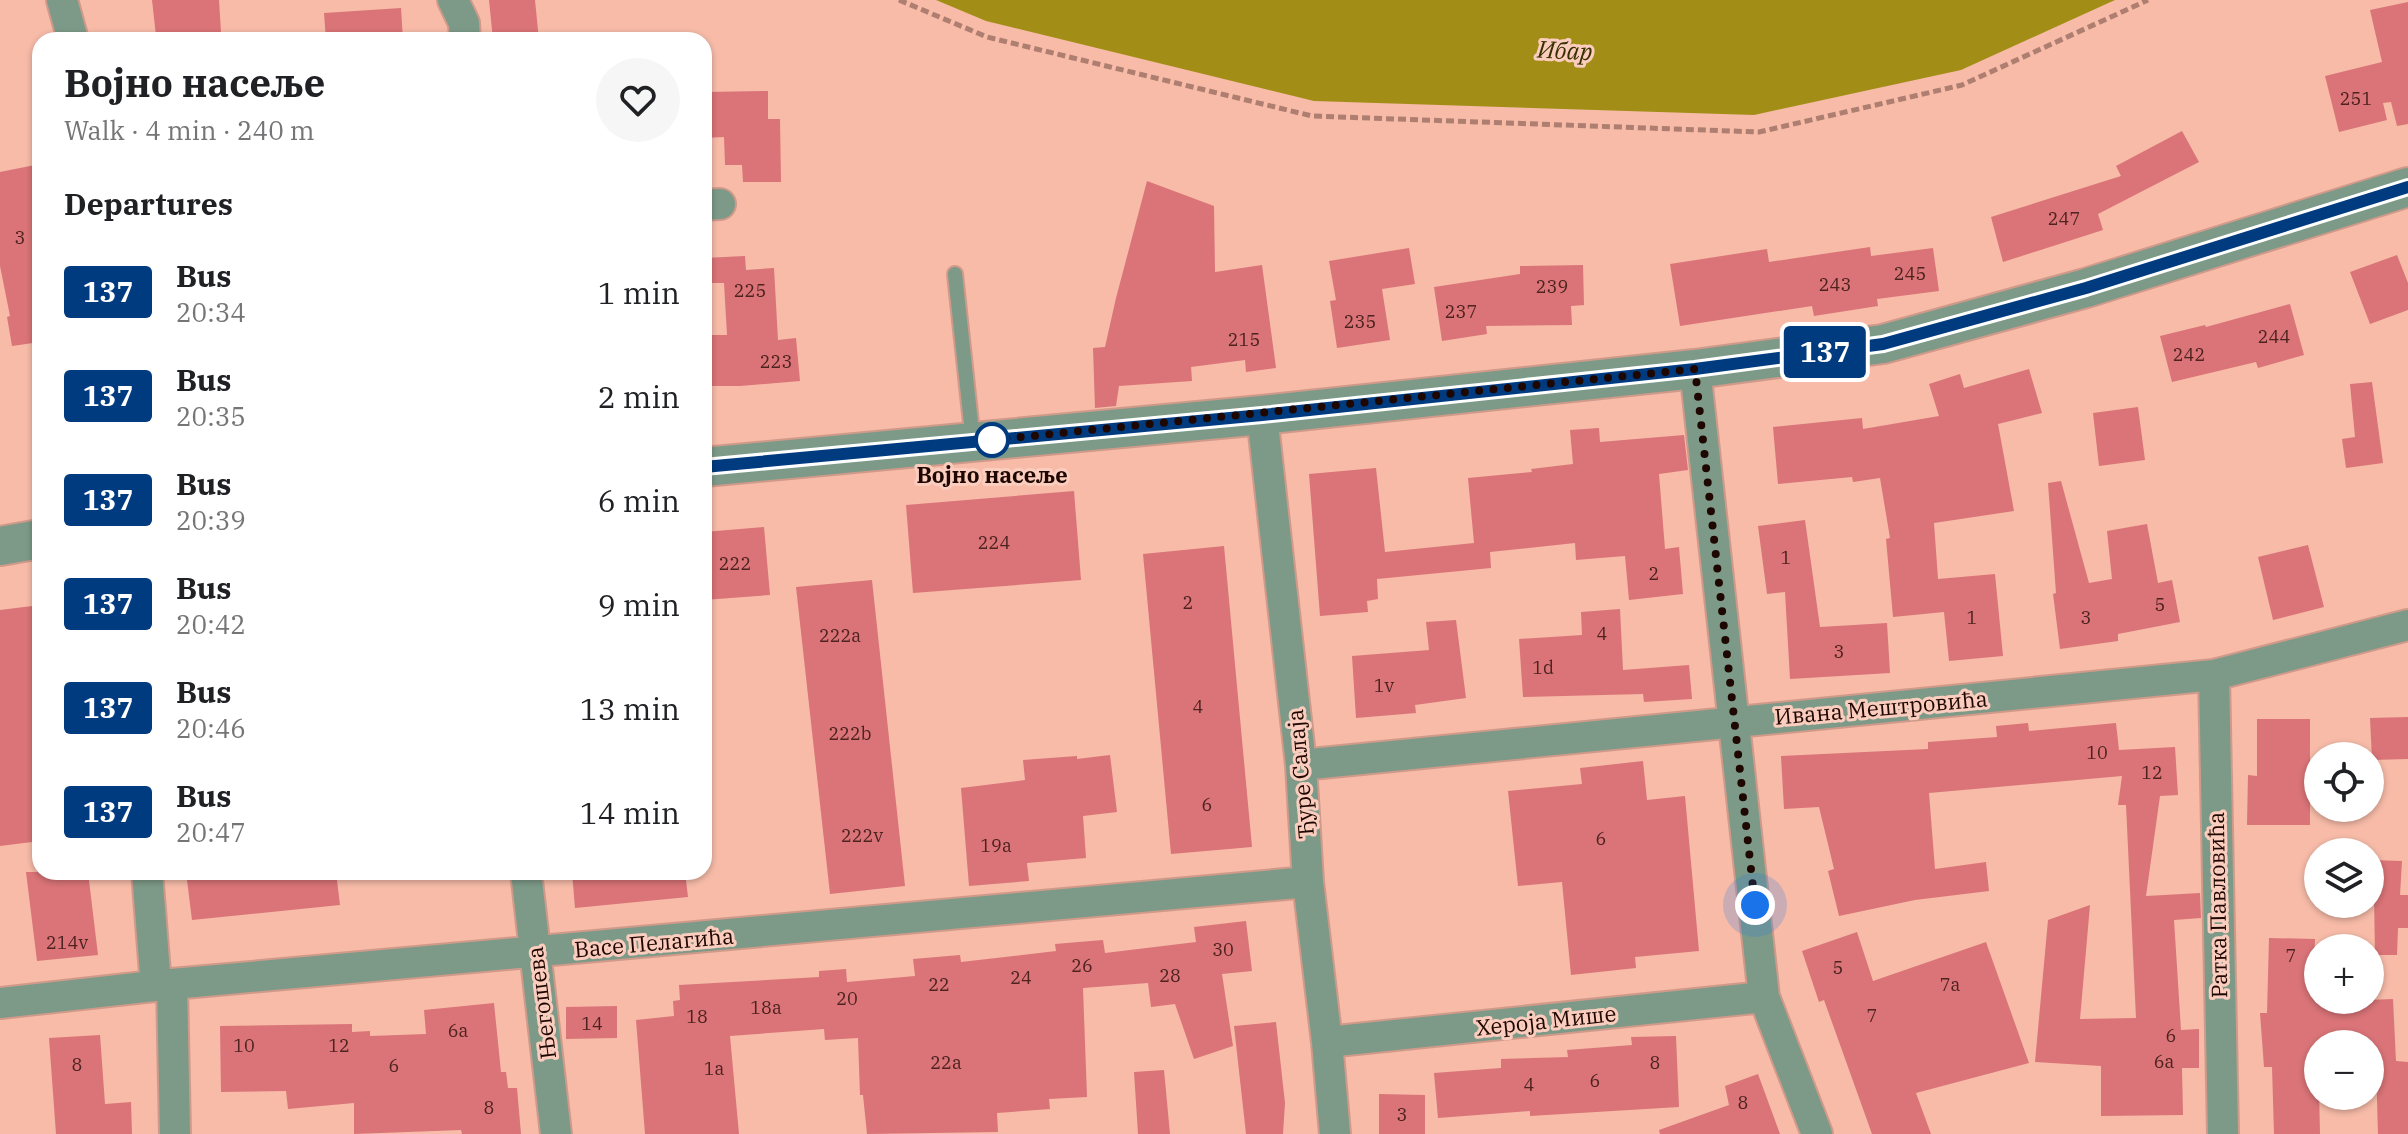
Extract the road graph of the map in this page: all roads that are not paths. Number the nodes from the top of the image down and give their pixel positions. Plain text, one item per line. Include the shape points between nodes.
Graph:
1 (62, 0) edge
2 (453, 0) edge
3 (71, 32) edge
4 (465, 32) edge
5 (2408, 187) edge
6 (955, 274) dead end
7 (1695, 369) junction
8 (1262, 415) junction
9 (973, 442) junction
10 (712, 466) edge
11 (32, 540) edge
12 (0, 546) edge
13 (2408, 625) edge
14 (2214, 675) junction
15 (1735, 721) junction
16 (1301, 765) junction
17 (148, 880) edge
18 (527, 880) edge
19 (1308, 882) junction
20 (534, 953) junction
21 (164, 985) junction
22 (1764, 997) junction
23 (0, 1003) edge
24 (1327, 1042) junction
25 (175, 1134) edge
26 (556, 1134) edge
27 (1335, 1134) edge
28 (1817, 1134) edge
29 (2223, 1134) edge

1 - 3 street
2 - 4 street
5 - 7 street via 2086,288 1883,344
6 - 9 lane
7 - 8 street
7 - 15 street
8 - 9 street
8 - 16 street, Ђуре Салаја
9 - 10 street
11 - 12 street
13 - 14 street, Ивана Мештровића
14 - 15 street, Ивана Мештровића
14 - 29 street, Ратка Павловића
15 - 16 street, Ивана Мештровића
15 - 22 street
16 - 19 street, Ђуре Салаја
17 - 21 street
18 - 20 street, Његошева
19 - 20 street, Васе Пелагића
19 - 24 street, Ђуре Салаја
20 - 21 street, Васе Пелагића
20 - 26 street, Његошева
21 - 23 street, Васе Пелагића
21 - 25 street
22 - 24 street, Хероја Мише
22 - 28 street
24 - 27 street, Ђуре Салаја

